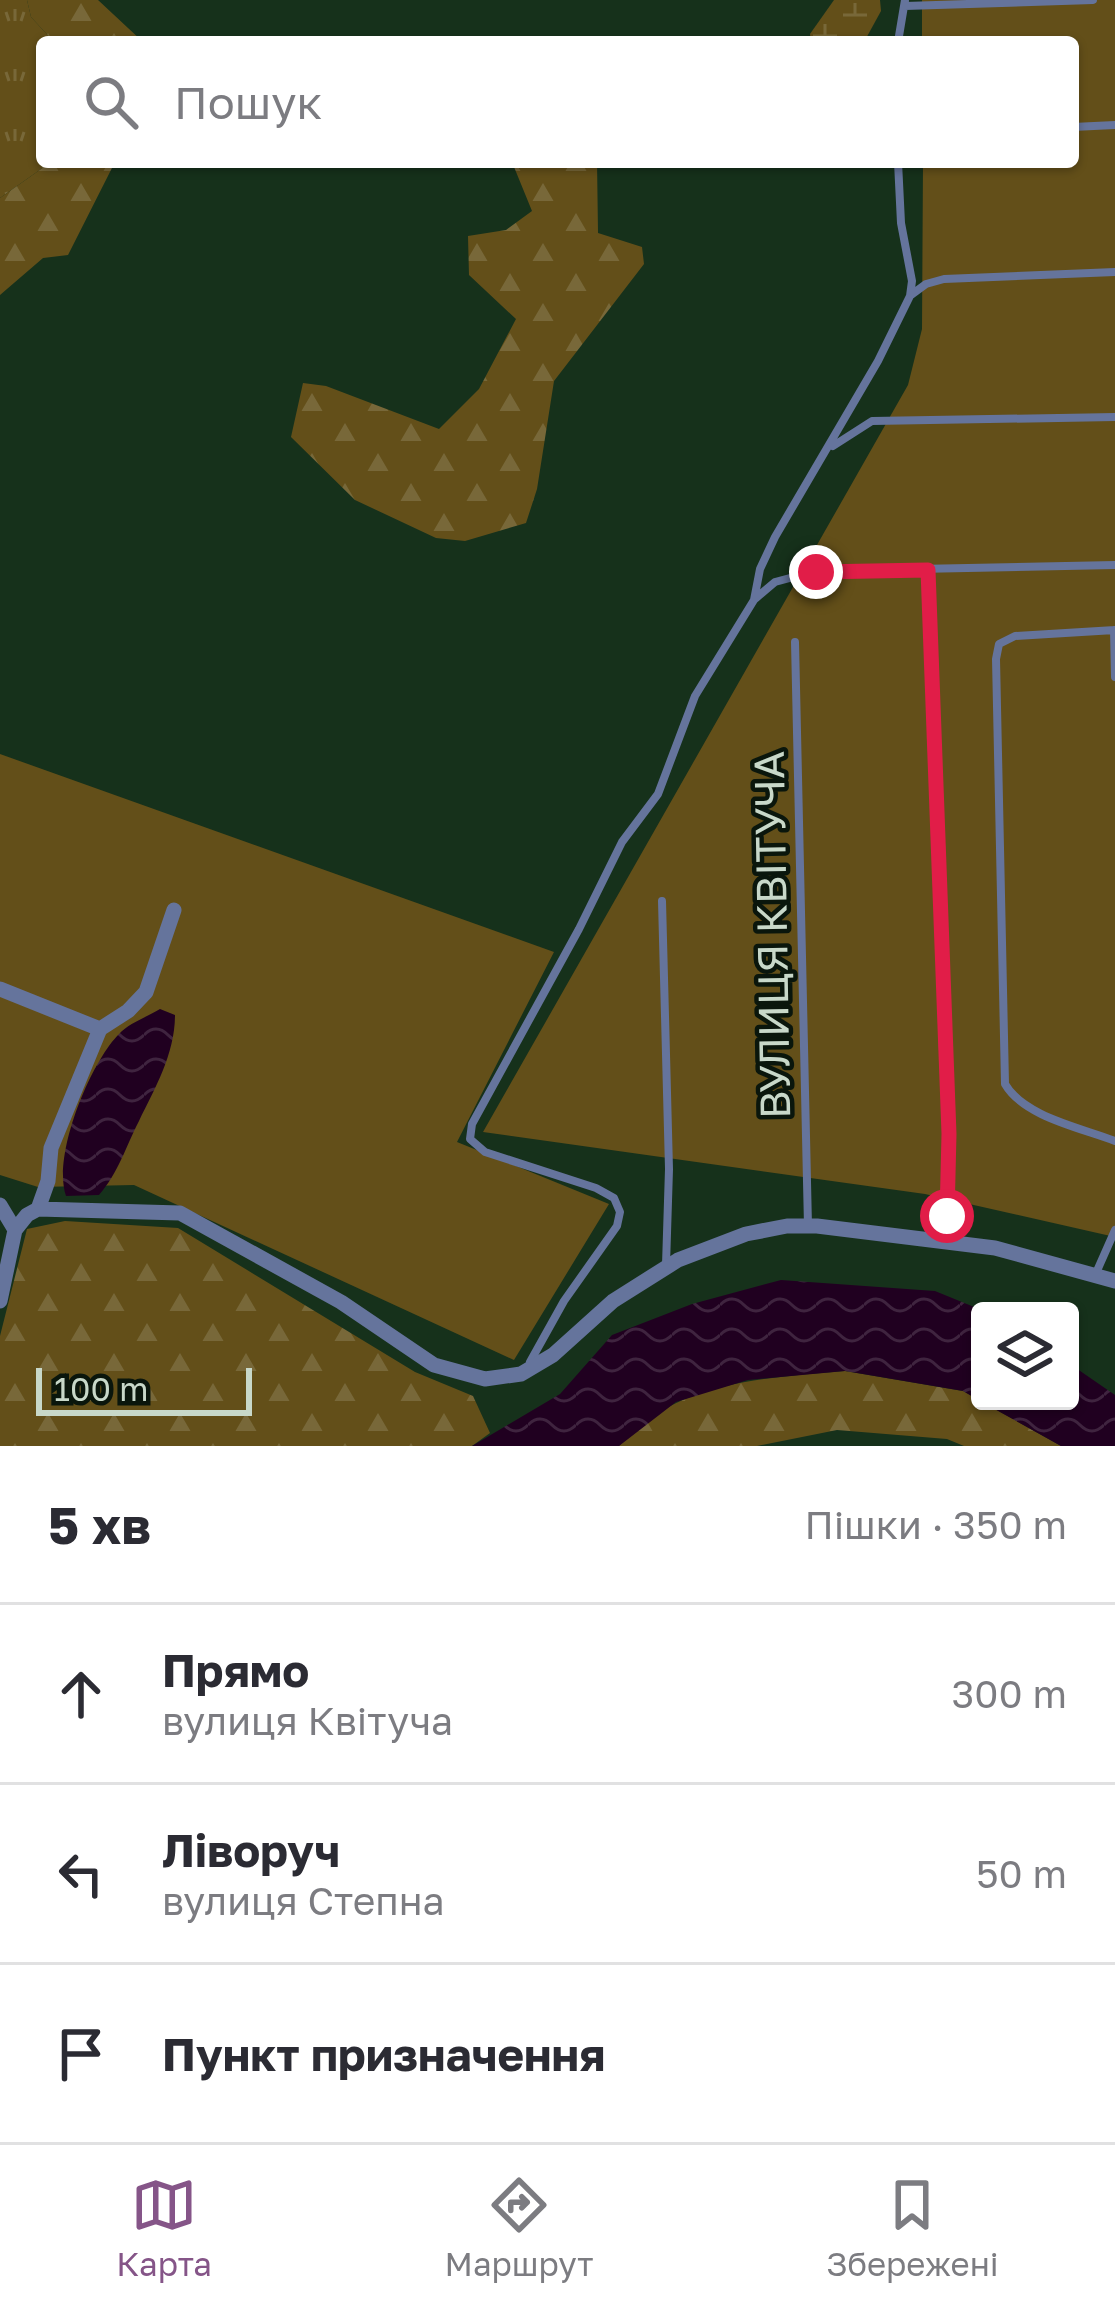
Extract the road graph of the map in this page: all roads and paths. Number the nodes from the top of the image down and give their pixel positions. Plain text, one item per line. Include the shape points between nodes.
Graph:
1 (1093, 0) edge
2 (905, 3) edge
3 (899, 36) edge
4 (1115, 125) edge
5 (1079, 127) edge
6 (898, 168) edge
7 (1115, 272) edge
8 (910, 296) junction
9 (1115, 417) edge
10 (827, 451) junction
11 (1115, 565) edge
12 (928, 570) junction
13 (754, 600) junction
14 (1114, 630) edge
15 (795, 642) dead end
16 (1115, 677) edge
17 (662, 901) dead end
18 (174, 910) dead end
19 (0, 988) edge
20 (100, 1029) junction
21 (1115, 1141) edge
22 (0, 1205) edge
23 (38, 1209) junction
24 (808, 1226) junction
25 (15, 1230) junction
26 (1115, 1230) edge
27 (949, 1243) junction
28 (666, 1268) junction
29 (1095, 1276) junction
30 (1115, 1282) edge
31 (0, 1301) edge
32 (521, 1374) junction

1 - 2 lane
2 - 3 lane
4 - 5 lane
6 - 8 lane
7 - 8 lane via 944,279
8 - 10 lane
9 - 10 lane via 872,421
10 - 13 lane via 775,537
11 - 12 lane
12 - 13 lane via 798,574
12 - 27 lane
13 - 32 lane via 695,696 658,794 622,842 472,1124 470,1139 485,1152 596,1188 620,1212
14 - 16 lane
14 - 21 lane via 1015,636 999,644 996,659 1005,1084 1032,1108
15 - 24 lane, ВУЛИЦЯ КВІТУЧА
17 - 28 lane
18 - 20 street via 146,992
19 - 20 street
20 - 23 street via 51,1148
22 - 25 street
23 - 25 street
23 - 32 street via 180,1213 341,1302 434,1365 485,1379
24 - 27 street
24 - 28 street via 746,1234
25 - 31 street
26 - 29 lane
27 - 29 street
28 - 32 street
29 - 30 street

